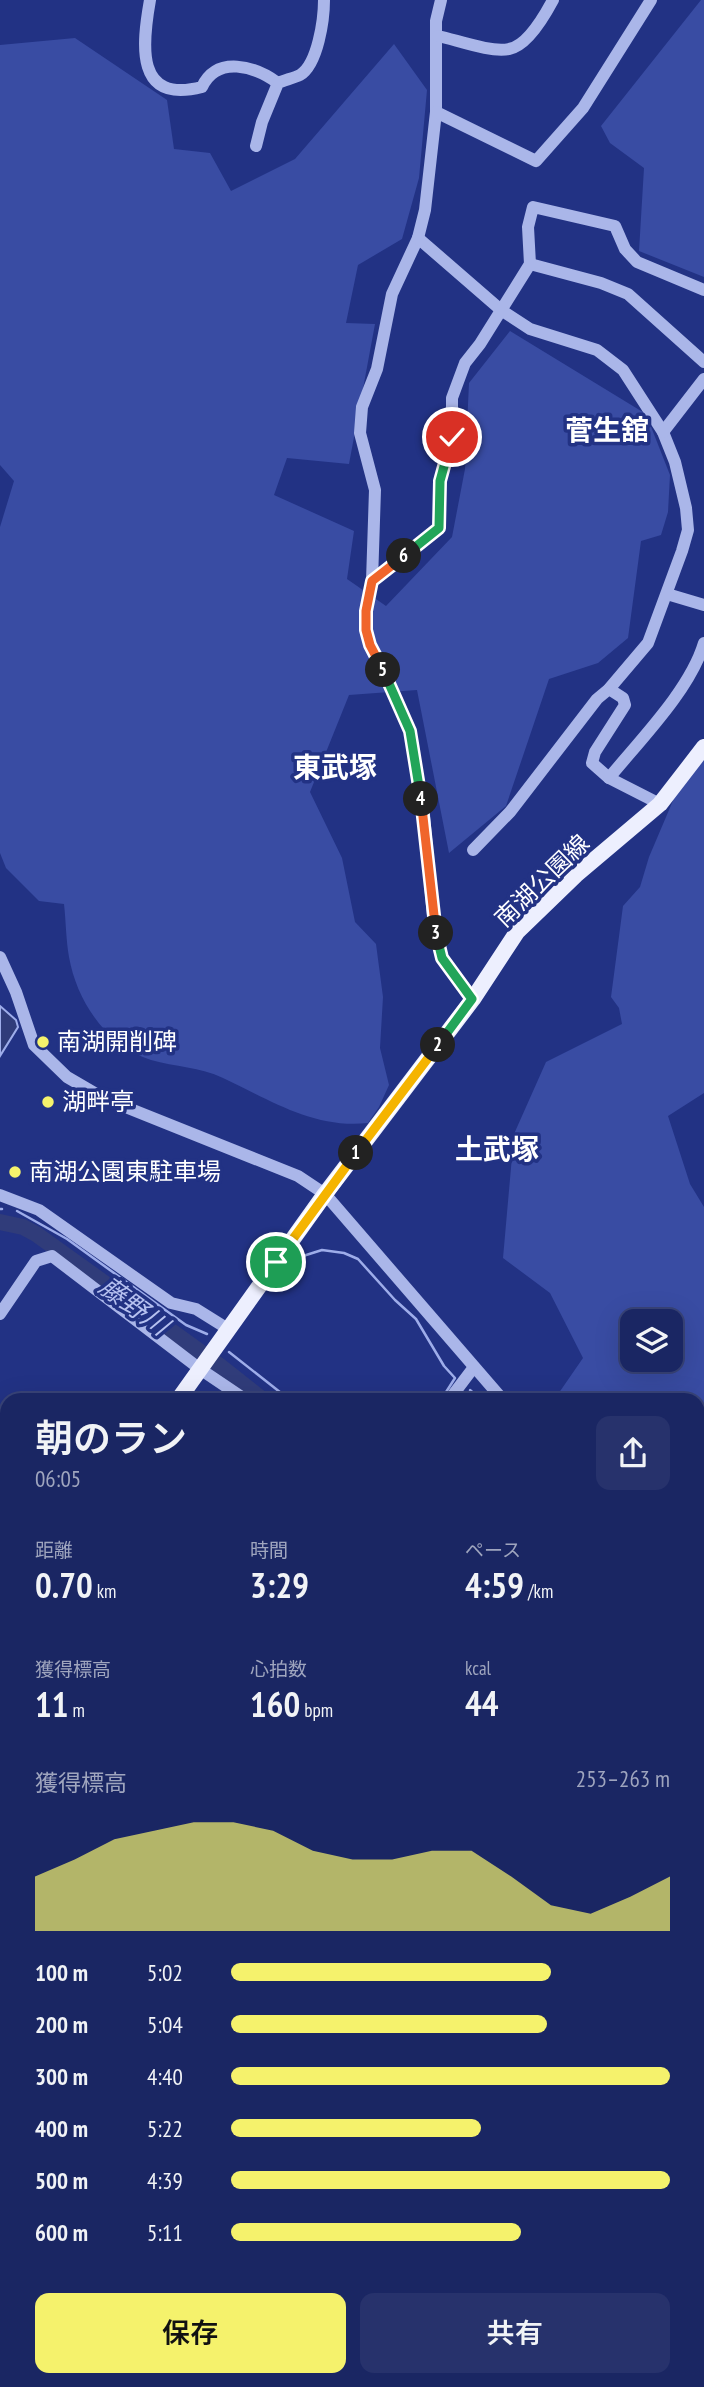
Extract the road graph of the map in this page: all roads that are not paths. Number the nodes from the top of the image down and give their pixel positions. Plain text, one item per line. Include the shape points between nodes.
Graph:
1 (150, 0) edge
2 (324, 0) edge
3 (441, 0) edge
4 (553, 0) edge
5 (651, 0) edge
6 (438, 36) junction
7 (278, 83) junction
8 (436, 112) junction
9 (256, 146) dead end
10 (418, 238) junction
11 (530, 264) junction
12 (704, 290) edge
13 (501, 310) junction
14 (704, 362) edge
15 (704, 379) edge
16 (663, 432) junction
17 (372, 581) junction
18 (667, 594) junction
19 (704, 605) edge
20 (704, 643) edge
21 (609, 689) junction
22 (704, 747) edge
23 (609, 778) junction
24 (660, 804) junction
25 (473, 850) dead end
26 (0, 957) edge
27 (472, 999) junction
28 (325, 1194) junction
29 (0, 1195) edge
30 (0, 1314) edge
31 (228, 1329) junction
32 (474, 1367) junction
33 (200, 1368) junction
34 (183, 1393) edge
35 (236, 1393) edge
36 (454, 1393) edge
37 (497, 1393) edge

1 - 7 street via 145,62 156,82 166,88 202,87 207,75 224,66 243,68
2 - 7 street via 322,30 312,60 303,74
3 - 6 street
4 - 6 street via 529,36 511,49
5 - 8 street via 583,108 536,161
6 - 8 street
7 - 9 street
8 - 10 street
10 - 13 street
10 - 17 street via 392,294 377,369 362,407 360,433 375,490
11 - 12 street via 528,228 533,207 615,226 637,262
11 - 13 street
11 - 14 street via 628,294
13 - 16 street via 530,328 597,350 623,370
13 - 17 street via 465,363 452,398 452,437 440,481 439,528
15 - 16 street
16 - 18 street via 682,488 688,530
17 - 27 street via 366,630 410,731 439,946 442,958
18 - 19 street
18 - 21 street via 648,643
20 - 23 street via 684,684
21 - 23 street via 623,698 625,705 592,762
21 - 25 street via 503,821
22 - 24 main road, 南湖公園線
23 - 24 street
24 - 27 main road, 南湖公園線 via 517,932
26 - 28 street via 34,1045 67,1077 103,1098 298,1176
27 - 28 main road, 南湖公園線
28 - 31 main road, 南湖公園線
28 - 32 street
29 - 31 street via 39,1210 164,1299 197,1309
30 - 33 street via 36,1261 52,1256
31 - 33 main road, 南湖公園線
32 - 36 street
32 - 37 street
33 - 34 main road, 南湖公園線
33 - 35 street

